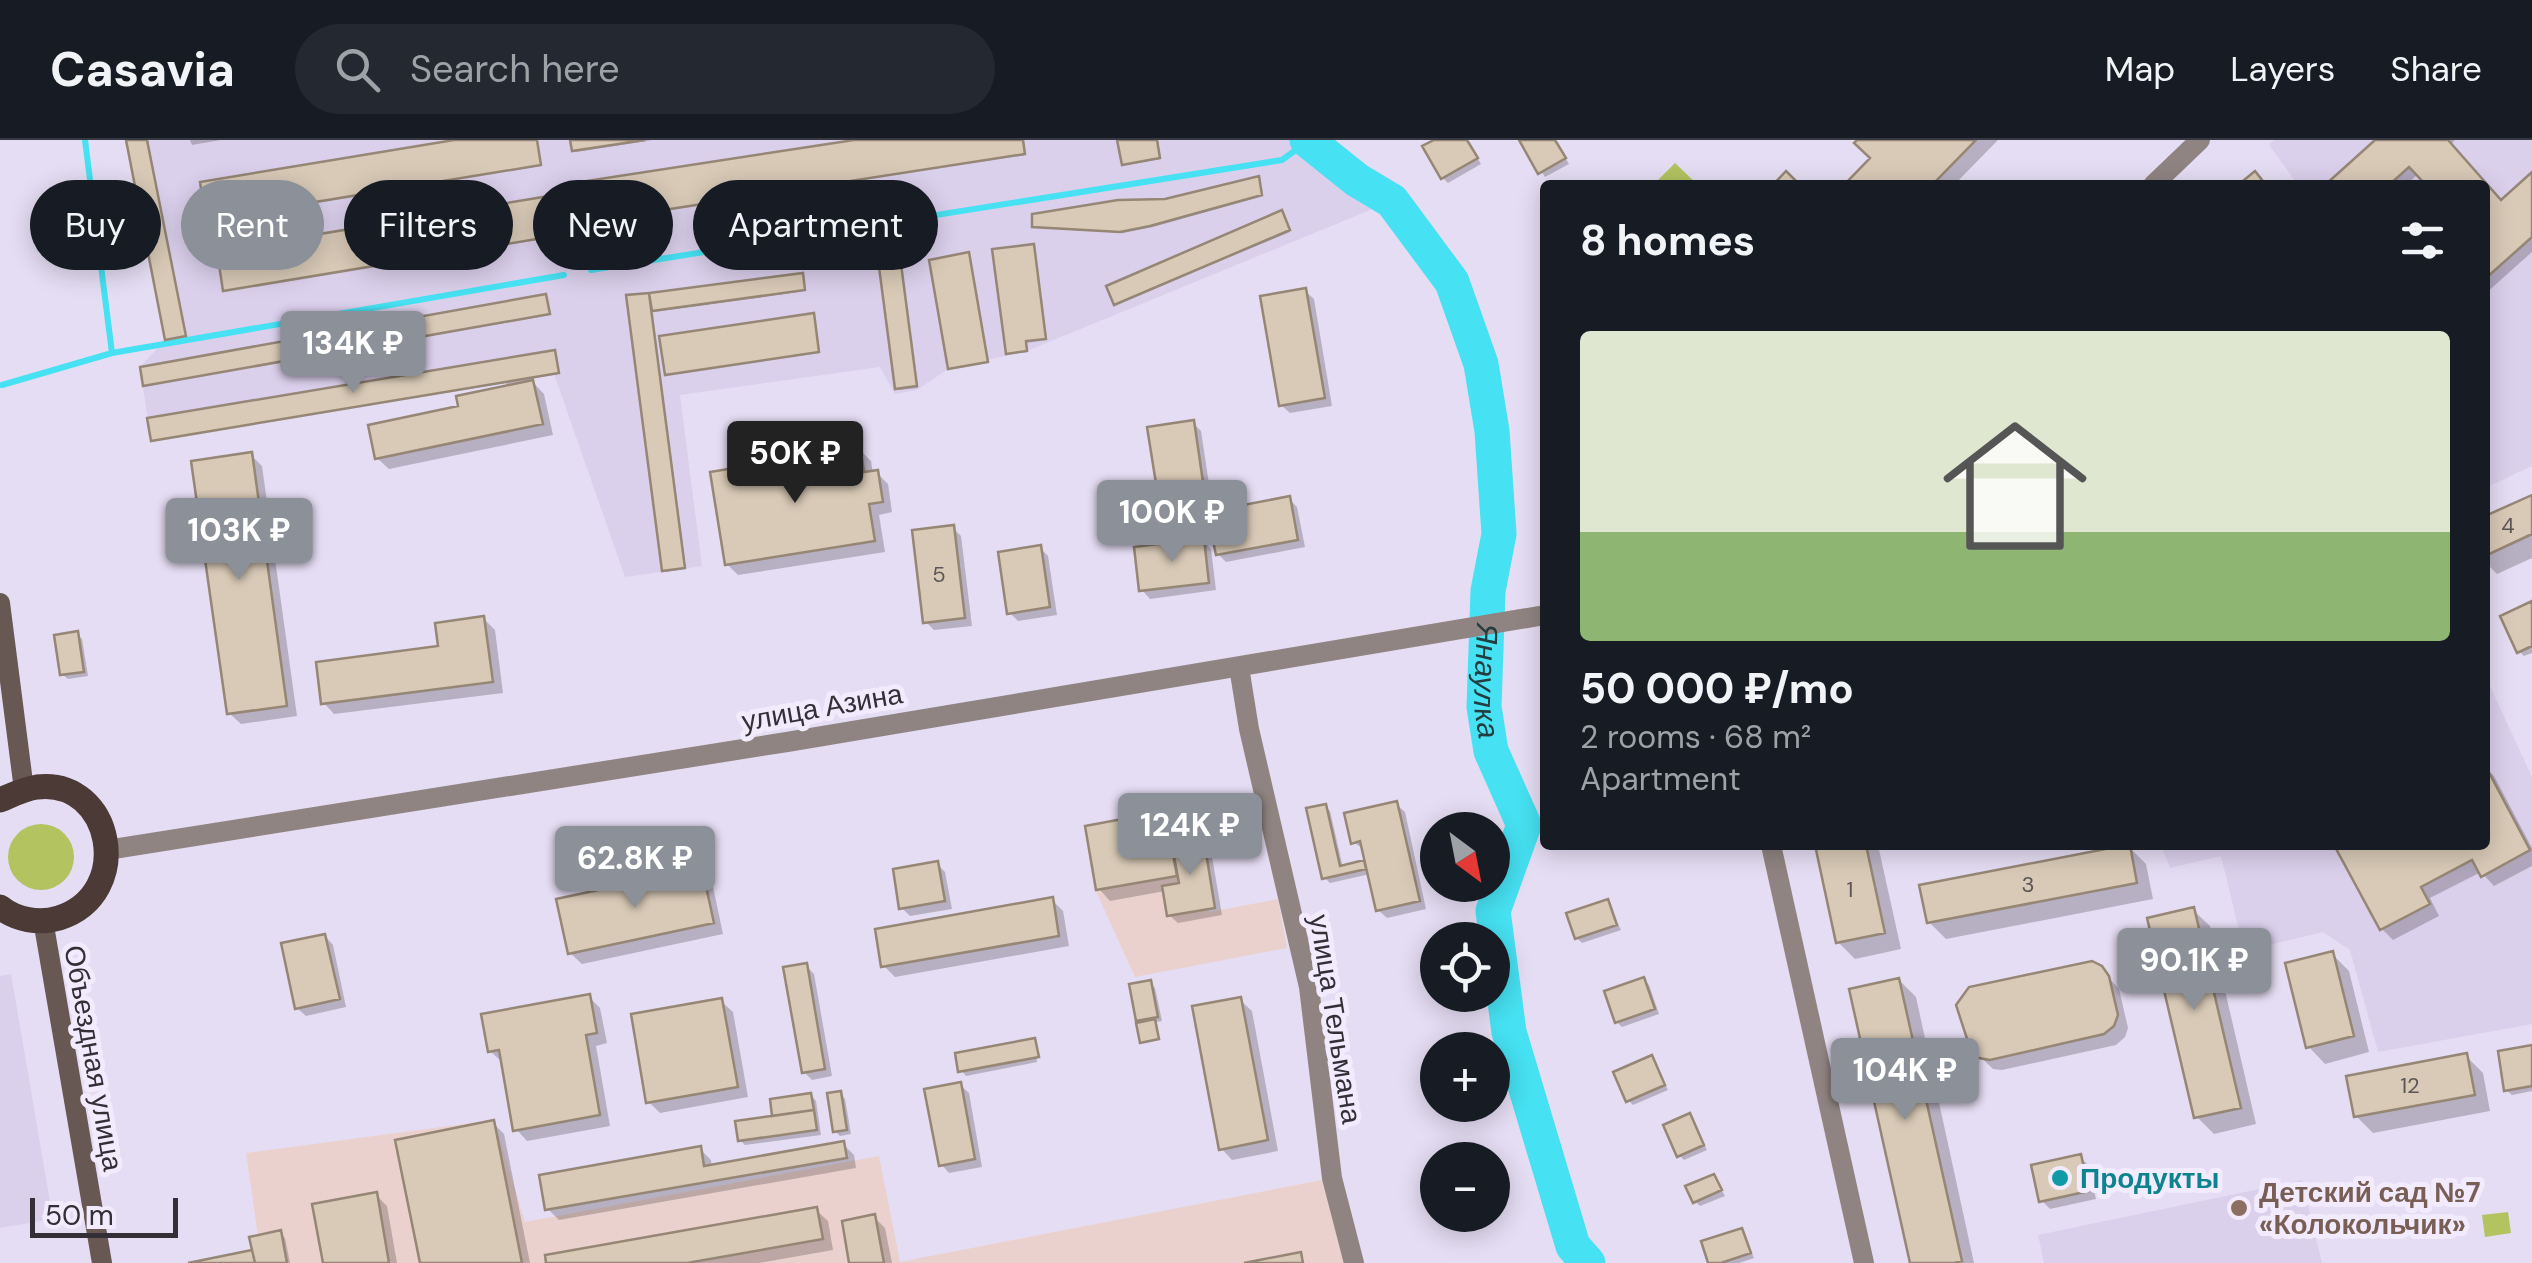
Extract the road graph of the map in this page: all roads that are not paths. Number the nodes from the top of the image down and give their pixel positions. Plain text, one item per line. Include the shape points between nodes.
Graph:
1 (2200, 140) edge
2 (2159, 180) edge
3 (0, 603) edge
4 (1540, 616) edge
5 (1239, 666) junction
6 (12, 795) edge
7 (107, 850) junction
8 (1772, 850) edge
9 (0, 907) edge
10 (43, 920) junction
11 (102, 1263) edge
12 (1354, 1263) edge
13 (1864, 1263) edge

1 - 2 street
3 - 6 main road
4 - 5 street, улица Азина
5 - 7 street, улица Азина
5 - 12 street, улица Тельмана via 1309,987 1332,1178
6 - 7 main road via 41,786 82,801 98,818
7 - 10 main road via 102,883 88,901
8 - 13 street
9 - 10 main road
10 - 11 main road, Объездная улица

